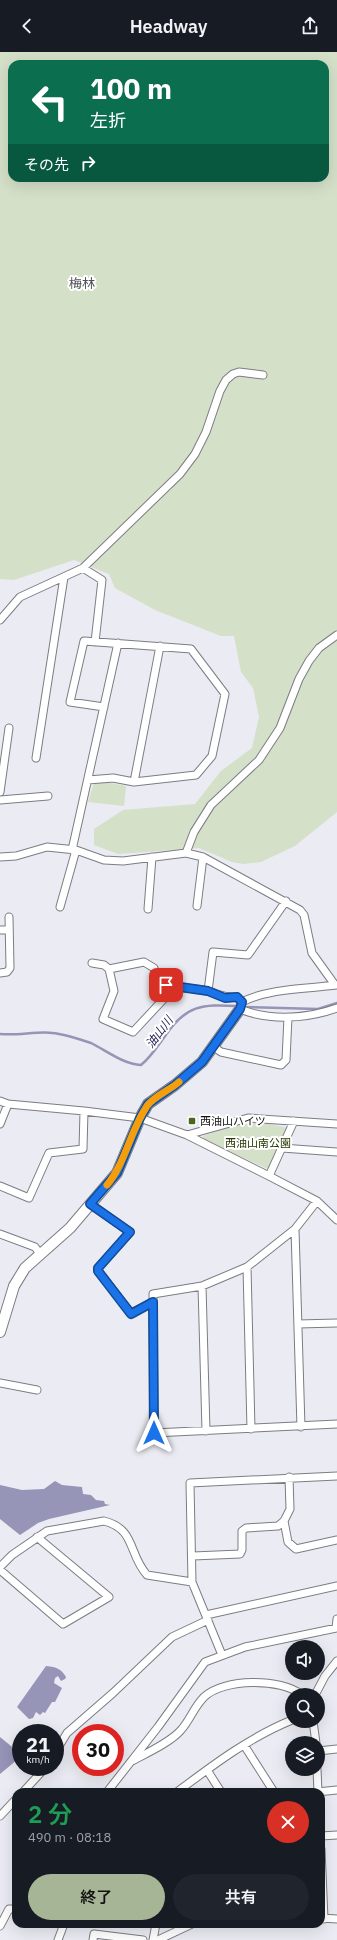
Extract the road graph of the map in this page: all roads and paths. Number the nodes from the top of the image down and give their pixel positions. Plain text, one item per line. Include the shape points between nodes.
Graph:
1 (263, 374) dead end
2 (83, 568) junction
3 (64, 577) junction
4 (0, 620) edge
5 (337, 636) edge
6 (95, 642) junction
7 (118, 643) junction
8 (160, 646) junction
9 (104, 707) junction
10 (9, 728) dead end
11 (36, 758) dead end
12 (88, 780) junction
13 (134, 782) junction
14 (0, 792) edge
15 (48, 796) dead end
16 (0, 800) edge
17 (74, 850) junction
18 (186, 853) junction
19 (0, 857) edge
20 (152, 857) junction
21 (203, 857) junction
22 (286, 901) junction
23 (197, 906) dead end
24 (60, 907) dead end
25 (148, 909) dead end
26 (9, 917) dead end
27 (0, 930) edge
28 (9, 930) junction
29 (92, 963) dead end
30 (109, 970) junction
31 (0, 973) edge
32 (336, 985) edge
33 (174, 988) junction
34 (208, 991) junction
35 (241, 1005) junction
36 (337, 1008) edge
37 (288, 1017) junction
38 (214, 1047) junction
39 (0, 1101) edge
40 (8, 1104) junction
41 (84, 1110) junction
42 (140, 1118) junction
43 (294, 1121) junction
44 (0, 1124) edge
45 (337, 1124) edge
46 (187, 1135) junction
47 (282, 1148) junction
48 (337, 1152) edge
49 (269, 1176) junction
50 (0, 1186) edge
51 (317, 1201) junction
52 (90, 1204) junction
53 (337, 1220) edge
54 (295, 1230) junction
55 (0, 1234) edge
56 (40, 1254) junction
57 (248, 1267) junction
58 (202, 1286) junction
59 (153, 1302) junction
60 (3, 1315) edge
61 (337, 1323) edge
62 (298, 1324) junction
63 (0, 1332) edge
64 (0, 1383) edge
65 (37, 1390) dead end
66 (337, 1424) edge
67 (301, 1427) junction
68 (251, 1429) junction
69 (206, 1431) junction
70 (337, 1476) edge
71 (289, 1477) junction
72 (284, 1521) junction
73 (37, 1537) junction
74 (337, 1540) edge
75 (193, 1556) junction
76 (0, 1567) edge
77 (0, 1570) edge
78 (192, 1582) junction
79 (337, 1586) edge
80 (207, 1618) junction
81 (337, 1619) edge
82 (336, 1628) edge
83 (222, 1655) junction
84 (337, 1661) edge
85 (289, 1688) edge
86 (319, 1688) edge
87 (285, 1723) edge
88 (64, 1738) edge
89 (244, 1744) junction
90 (337, 1749) edge
91 (325, 1751) edge
92 (129, 1763) junction
93 (207, 1770) junction
94 (38, 1776) edge
95 (317, 1776) edge
96 (27, 1788) edge
97 (110, 1788) edge
98 (182, 1788) edge
99 (218, 1788) edge
100 (272, 1788) edge
101 (318, 1788) edge
102 (337, 1790) edge
103 (325, 1791) edge
104 (12, 1807) edge
105 (0, 1816) edge
106 (337, 1835) edge
107 (325, 1836) edge
108 (12, 1909) edge
109 (325, 1918) edge
110 (337, 1919) edge
111 (0, 1926) edge
112 (62, 1928) edge
113 (155, 1928) edge
114 (184, 1928) edge
115 (58, 1940) edge
116 (93, 1940) edge
117 (143, 1940) edge
118 (153, 1940) edge
119 (158, 1940) edge

1 - 2 street via 239,372 226,380 206,432 195,454 180,474
2 - 3 street
2 - 6 street via 102,580
3 - 4 street via 20,597
3 - 11 street
5 - 18 street via 319,648 309,661 299,679 280,728 259,760 210,805 194,832
6 - 7 street
6 - 9 street via 84,641 70,702
7 - 8 street
7 - 9 street
8 - 13 street
8 - 13 street via 191,649 226,694 212,756 196,775
9 - 12 street
10 - 14 street
12 - 13 street via 113,778
12 - 17 street
15 - 16 street
17 - 19 street via 47,847 16,856
17 - 20 street via 104,860 123,861
17 - 24 street
18 - 20 street
18 - 21 street
20 - 25 street
21 - 22 street
21 - 23 street
22 - 32 street via 304,915 312,953
22 - 34 street via 248,956 213,952
26 - 28 street
27 - 28 street
28 - 31 street via 10,968 7,972
29 - 30 street via 104,965
30 - 33 street via 144,962 154,968 157,983
30 - 33 street via 114,991 103,1019 133,1032
32 - 35 street via 251,997
33 - 34 street
34 - 35 street via 225,998 237,997
35 - 37 street via 253,1014
35 - 38 street
36 - 37 street via 325,1013
37 - 38 street via 286,1060 281,1064 221,1052
38 - 42 street via 202,1062 148,1104
39 - 40 street
40 - 41 street
40 - 44 street
41 - 42 street
41 - 50 street via 83,1149 49,1152 29,1198
42 - 46 street
42 - 52 street via 117,1173
43 - 45 street
43 - 46 street via 248,1118
43 - 47 street
46 - 49 street
47 - 48 street
47 - 49 street
49 - 51 street
51 - 53 street
51 - 54 street
52 - 56 street via 70,1228
52 - 59 street via 130,1232 98,1271 131,1314
54 - 57 street
54 - 62 street
55 - 56 street via 35,1247
56 - 60 street via 19,1277
57 - 58 street
57 - 68 street
58 - 59 street via 153,1294
58 - 69 street
59 - 69 street via 154,1433
60 - 63 street
61 - 62 street
62 - 67 street
64 - 65 street
66 - 67 street
67 - 68 street
68 - 69 street
70 - 71 street
71 - 72 street via 290,1509
71 - 75 street via 190,1483
72 - 74 street via 288,1542 296,1549
72 - 75 street via 278,1526 246,1528 242,1531 240,1554
73 - 76 street
73 - 77 street via 109,1597 63,1624
73 - 78 street via 47,1531 104,1521 112,1523 127,1534 138,1563 147,1575
75 - 78 street
78 - 80 street
79 - 80 street
80 - 83 street
80 - 88 street via 172,1636
81 - 82 street
82 - 83 street via 245,1647
83 - 92 street via 205,1662
84 - 86 street
85 - 92 street via 264,1682 243,1682 218,1689 205,1696 174,1737
87 - 89 street
89 - 93 street
89 - 100 street
90 - 91 street
92 - 97 street
93 - 98 street
93 - 99 street
94 - 96 street
95 - 101 street
102 - 103 street
104 - 105 street
106 - 107 street
108 - 111 street
109 - 110 street
112 - 115 street
113 - 118 street
114 - 119 street
116 - 117 street via 94,1934

